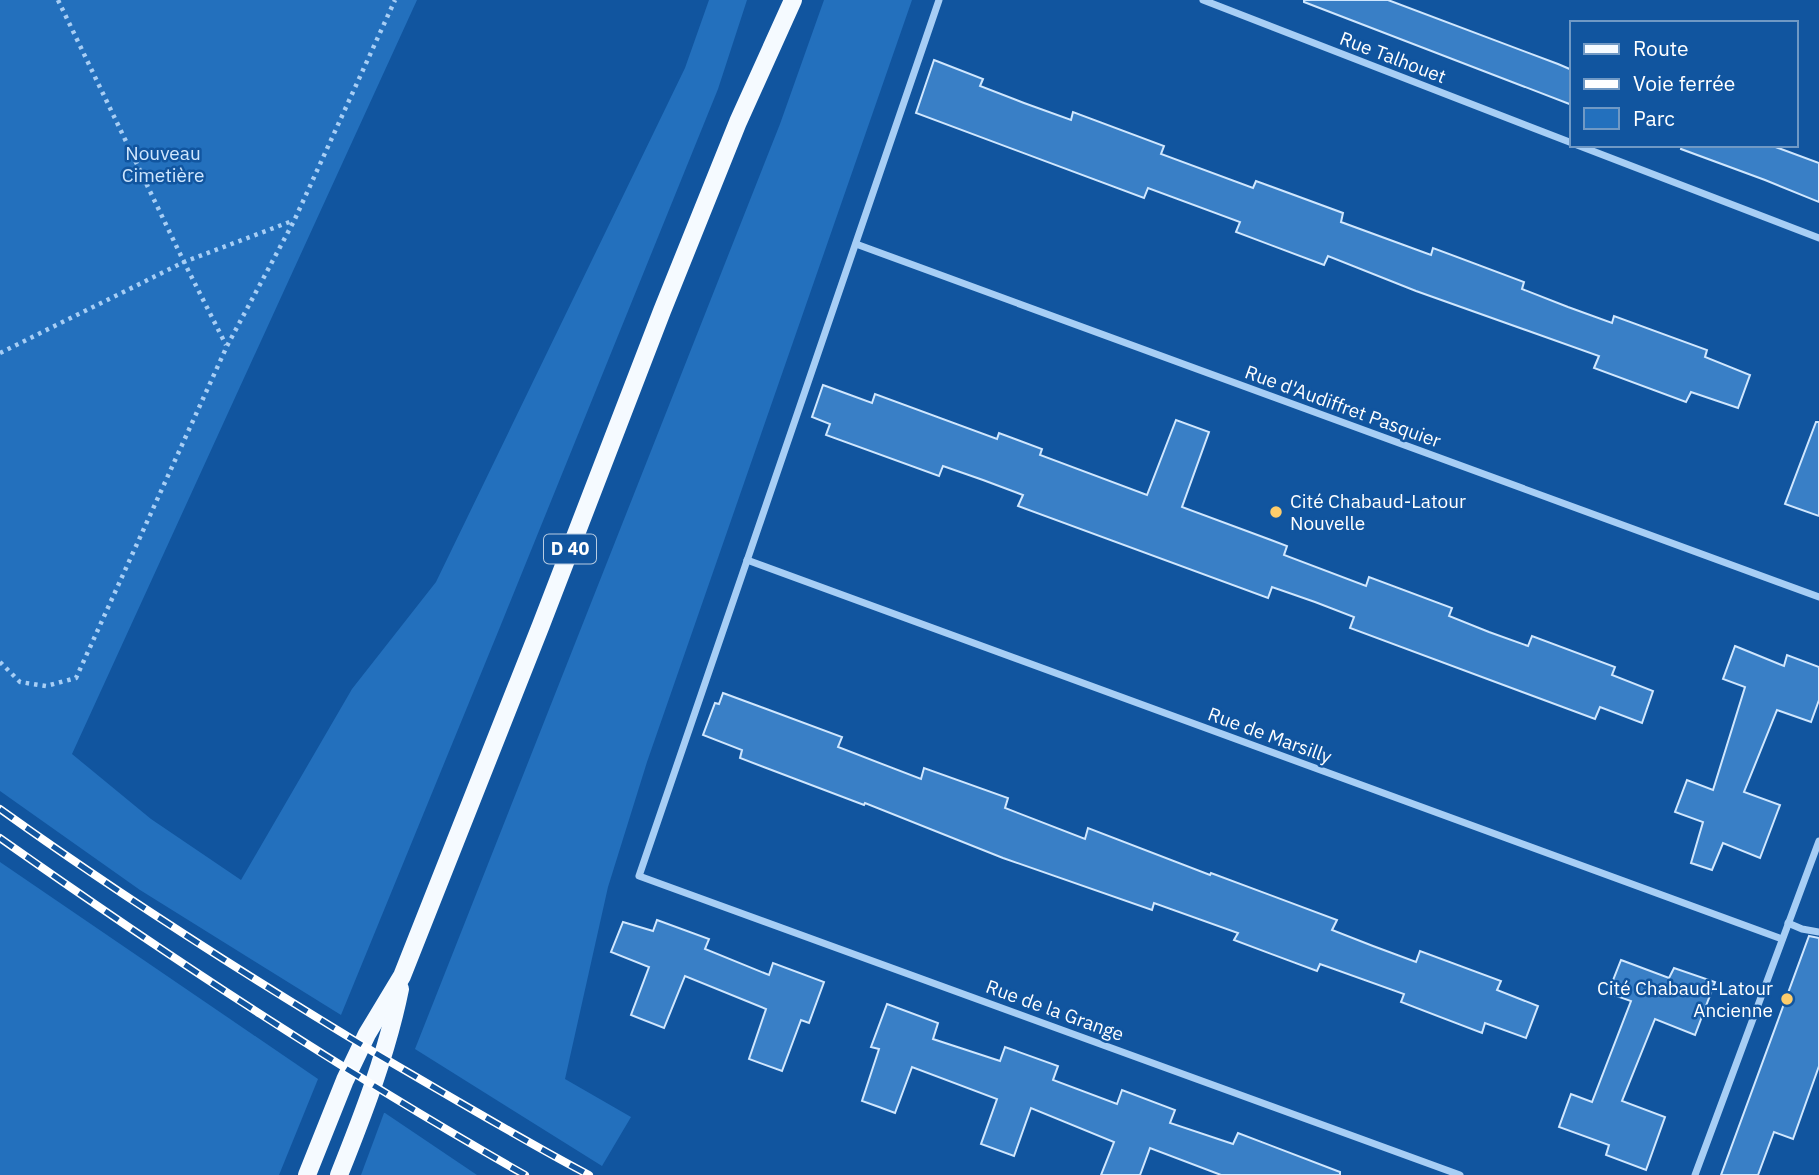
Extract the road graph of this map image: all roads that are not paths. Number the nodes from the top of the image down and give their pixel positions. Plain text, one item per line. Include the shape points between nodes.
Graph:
1 (779, 0) edge
2 (793, 0) edge
3 (939, 0) edge
4 (1203, 0) edge
5 (738, 122) junction
6 (1570, 142) edge
7 (1582, 147) edge
8 (1819, 238) edge
9 (856, 244) junction
10 (747, 560) junction
11 (1819, 597) edge
12 (1819, 841) edge
13 (1788, 923) junction
14 (1819, 932) edge
15 (1782, 939) junction
16 (402, 976) junction
17 (307, 1175) edge
18 (339, 1175) edge
19 (1460, 1175) edge
20 (1695, 1175) edge

1 - 5 main road, D 40
2 - 5 main road, D 40
3 - 9 street
4 - 6 street, Rue Talhouet
5 - 16 main road, D 40
7 - 8 street
9 - 10 street
9 - 11 street, Rue d'Audiffret Pasquier
10 - 15 street, Rue de Marsilly
10 - 19 street, Rue de la Grange via 639,876
12 - 13 street
13 - 14 street
13 - 15 street
15 - 20 street
16 - 17 main road, D 40 via 345,1080
16 - 18 main road, D 40 via 387,1043

